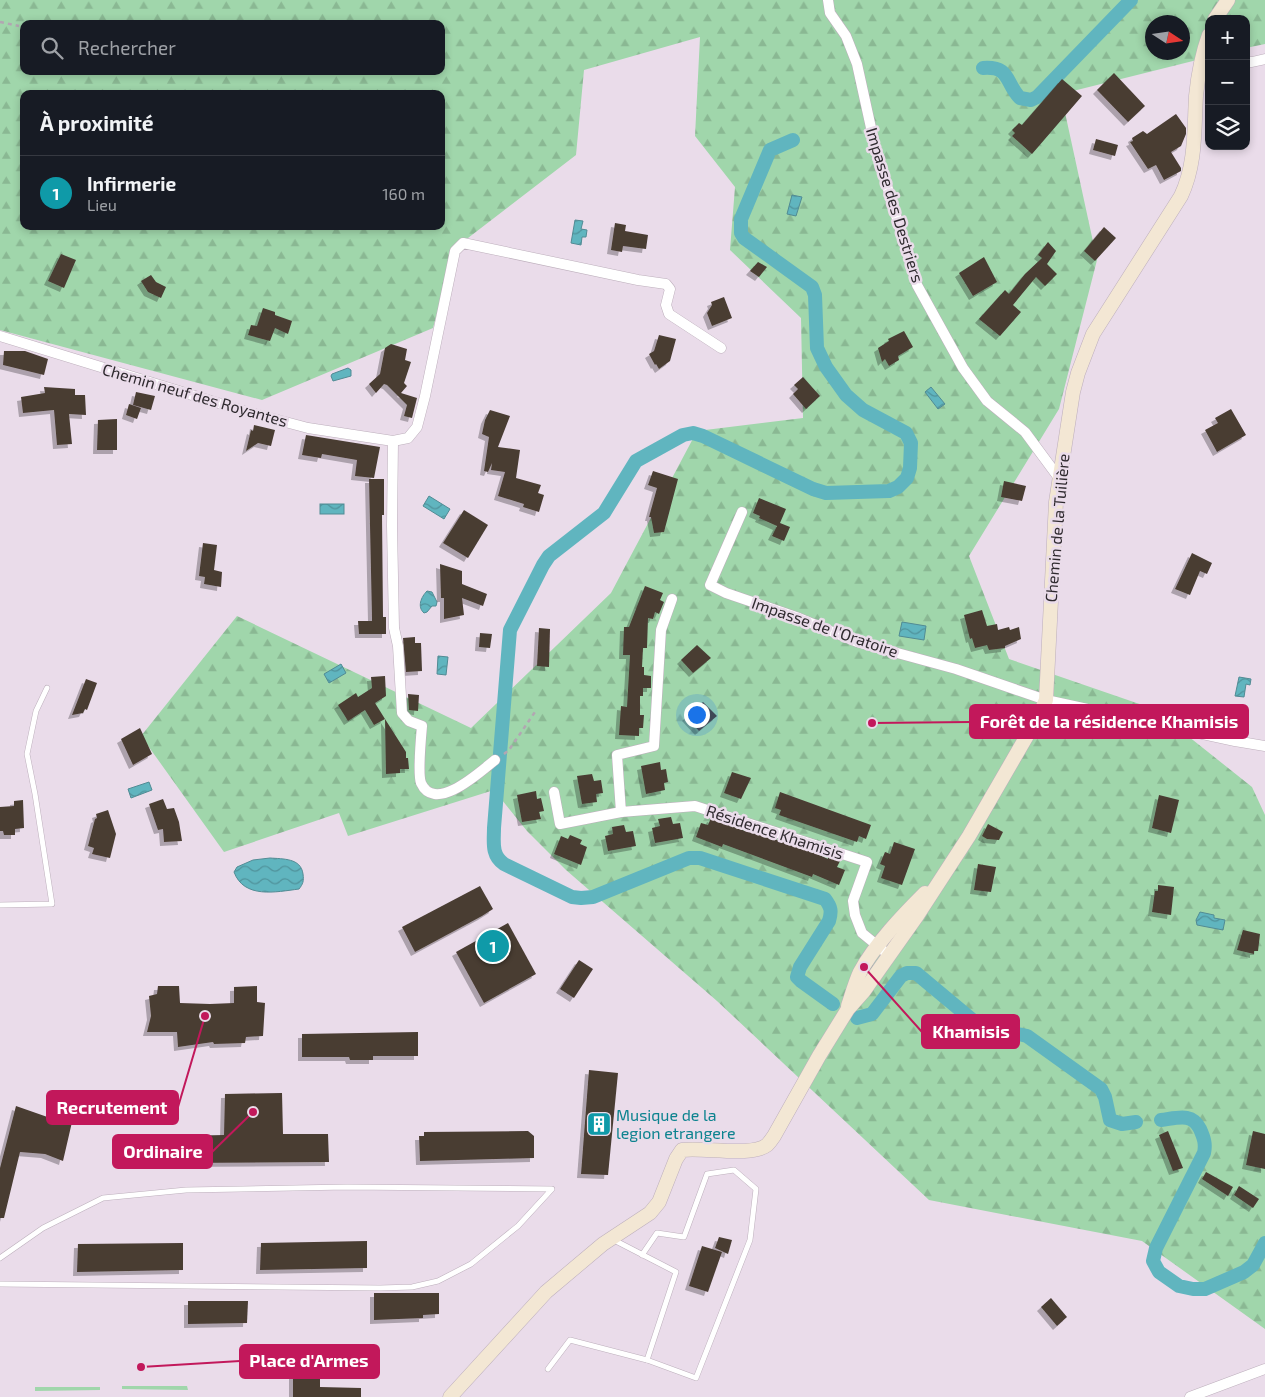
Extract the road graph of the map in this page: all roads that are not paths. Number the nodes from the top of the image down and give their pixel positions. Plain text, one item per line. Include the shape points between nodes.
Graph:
1 (828, 0) edge
2 (1228, 0) edge
3 (1218, 15) edge
4 (1265, 59) edge
5 (1206, 60) edge
6 (1250, 62) edge
7 (1204, 74) edge
8 (0, 336) edge
9 (721, 348) dead end
10 (393, 441) junction
11 (1059, 478) junction
12 (742, 512) dead end
13 (672, 598) dead end
14 (48, 688) dead end
15 (1046, 700) junction
16 (1265, 746) edge
17 (499, 758) road end
18 (554, 792) dead end
19 (621, 812) junction
20 (0, 905) edge
21 (885, 949) junction
22 (848, 1009) junction
23 (612, 1239) junction
24 (642, 1255) junction
25 (0, 1258) edge
26 (0, 1284) edge
27 (647, 1360) junction
28 (548, 1369) dead end
29 (1265, 1370) edge
30 (450, 1397) edge
31 (1190, 1397) edge

1 - 11 street, Impasse des Destriers via 830,13 846,36 857,64 875,146 917,285 963,368 987,401 1026,432
2 - 3 street
4 - 6 street
5 - 7 street, Chemin de la Tuilière
7 - 11 street, Chemin de la Tuilière via 1196,94 1194,153 1188,180 1094,334 1073,392
8 - 10 street, Chemin neuf des Royantes via 244,411 308,428
9 - 10 street via 669,314 666,305 670,289 666,284 463,244 456,251 417,427 408,438
10 - 17 street via 394,628 402,713 409,721 422,726 421,782 427,791 438,795 460,788
11 - 15 street, Chemin de la Tuilière
12 - 15 street, Impasse de l'Oratoire via 710,584 857,642 956,669
13 - 19 street via 661,630 654,746 617,755
14 - 20 lane via 36,712 27,754 52,904
15 - 16 street
15 - 21 street, Chemin de la Tuilière via 969,836
18 - 19 street via 560,824
19 - 21 street, Résidence Khamisis via 695,806 868,862 853,901 855,915 862,933
21 - 22 street via 868,985
21 - 22 street via 861,970
22 - 23 street via 767,1145 747,1151 682,1150 659,1202
23 - 24 lane
23 - 30 street via 546,1292
24 - 27 lane via 676,1272
24 - 27 lane via 657,1233 684,1237 707,1174 734,1170 756,1189 750,1240 696,1378
25 - 26 lane via 44,1228 103,1198 196,1190 347,1187 552,1189 518,1226 471,1264 438,1281 412,1287
27 - 28 lane via 570,1340
29 - 31 street

